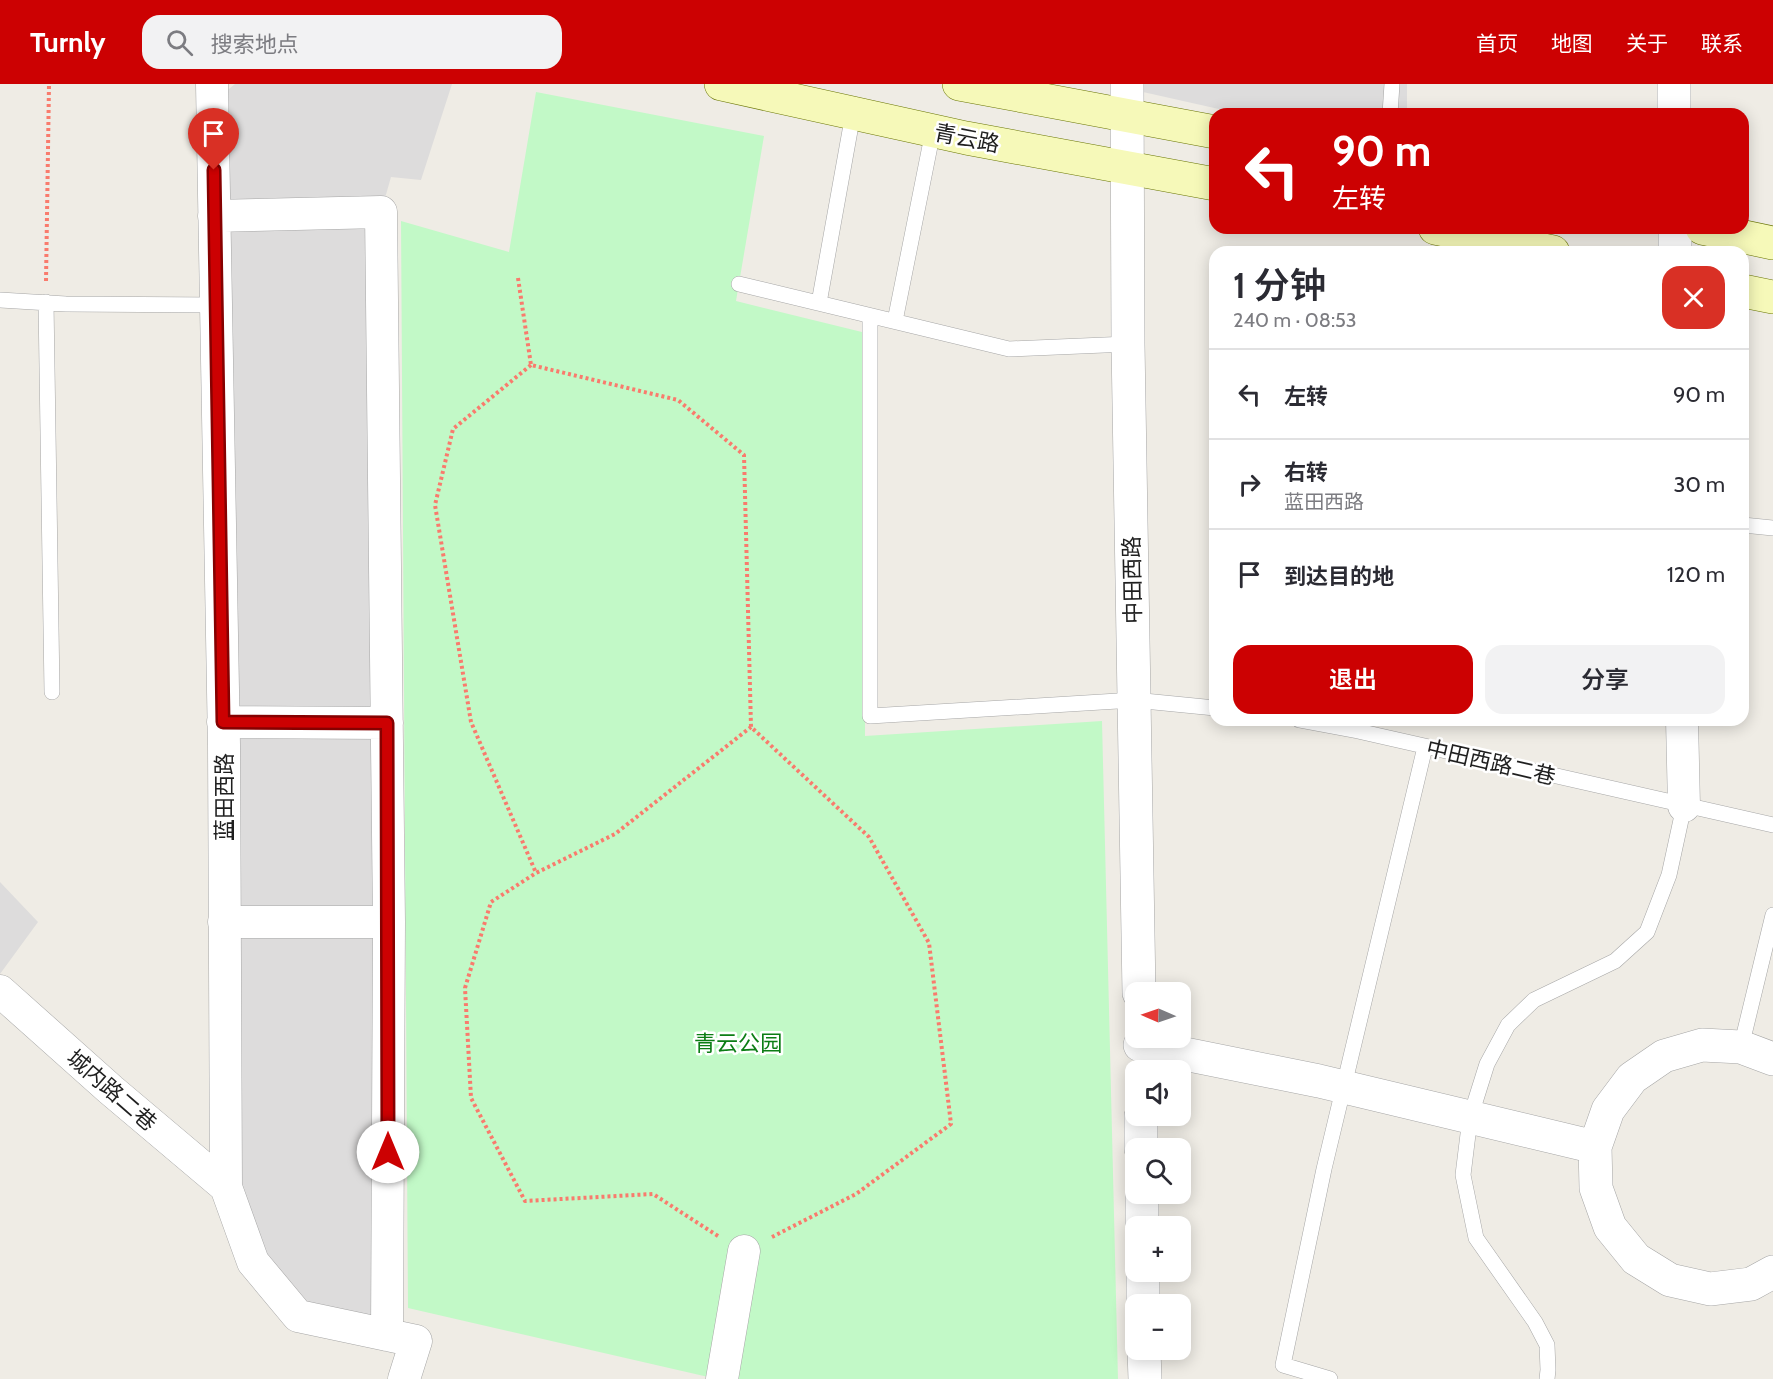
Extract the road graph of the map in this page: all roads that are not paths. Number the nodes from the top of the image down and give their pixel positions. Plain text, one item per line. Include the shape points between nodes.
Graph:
1 (212, 84) edge
2 (721, 84) edge
3 (962, 84) edge
4 (1127, 84) edge
5 (1392, 84) edge
6 (1674, 84) edge
7 (1390, 108) edge
8 (1674, 108) edge
9 (853, 114) junction
10 (1128, 116) junction
11 (933, 131) junction
12 (1209, 131) edge
13 (1127, 167) junction
14 (1209, 183) edge
15 (214, 216) junction
16 (1464, 234) edge
17 (1730, 234) edge
18 (1773, 243) edge
19 (1524, 246) edge
20 (739, 284) dead end
21 (1749, 292) edge
22 (1773, 297) edge
23 (0, 300) edge
24 (46, 302) junction
25 (819, 303) junction
26 (216, 304) junction
27 (870, 316) junction
28 (895, 321) junction
29 (1128, 344) junction
30 (1749, 526) edge
31 (1773, 528) edge
32 (52, 692) dead end
33 (1134, 700) junction
34 (1209, 707) edge
35 (223, 722) junction
36 (387, 723) junction
37 (1327, 726) edge
38 (1682, 726) edge
39 (1425, 747) junction
40 (1684, 806) junction
41 (1773, 825) edge
42 (1773, 915) edge
43 (224, 922) junction
44 (389, 922) junction
45 (1139, 982) edge
46 (0, 991) edge
47 (1741, 1047) junction
48 (1140, 1052) edge
49 (1773, 1059) edge
50 (1345, 1087) junction
51 (1470, 1118) junction
52 (1595, 1147) junction
53 (226, 1187) junction
54 (744, 1251) road end
55 (1773, 1272) edge
56 (387, 1335) junction
57 (1144, 1360) edge
58 (404, 1379) edge
59 (722, 1379) edge
60 (1144, 1379) edge
61 (1330, 1379) edge
62 (1546, 1379) edge

1 - 15 street, 蓝田西路
2 - 9 main road, 青云路
3 - 10 main road
4 - 10 street, 中田西路
5 - 7 lane
6 - 8 street
9 - 11 main road, 青云路
9 - 25 lane
10 - 12 main road
10 - 13 street, 中田西路
11 - 13 main road, 青云路
11 - 28 lane
13 - 14 main road, 青云路
13 - 29 street, 中田西路
15 - 26 street, 蓝田西路
15 - 36 street via 381,212
16 - 19 main road
17 - 18 main road
20 - 25 lane
21 - 22 main road
23 - 24 lane
24 - 26 lane
24 - 32 lane
25 - 27 lane
26 - 35 street, 蓝田西路
27 - 28 lane
27 - 33 lane via 870,716
28 - 29 lane via 1009,349
29 - 33 street, 中田西路
30 - 31 lane
33 - 34 lane
33 - 45 street, 中田西路
35 - 36 street
35 - 43 street, 蓝田西路
36 - 44 street
37 - 39 lane, 中田西路二巷
38 - 40 street
39 - 40 lane, 中田西路二巷
39 - 50 lane
40 - 41 lane, 中田西路二巷
40 - 51 lane via 1669,875 1647,932 1615,961 1534,1000 1508,1025 1487,1064
42 - 47 lane
43 - 44 street
43 - 53 street, 蓝田西路
44 - 56 street
46 - 53 street, 城内路二巷
47 - 49 street
47 - 52 street via 1702,1045 1664,1056 1632,1078 1608,1110
48 - 50 street via 1235,1063
50 - 51 street
50 - 61 lane via 1283,1365
51 - 52 street
51 - 62 lane via 1462,1175 1476,1238 1547,1345
52 - 55 street via 1596,1188 1610,1227 1636,1259 1670,1280 1710,1288 1751,1284
53 - 56 street via 253,1262 298,1316
54 - 59 street
56 - 58 street via 416,1341
57 - 60 street

